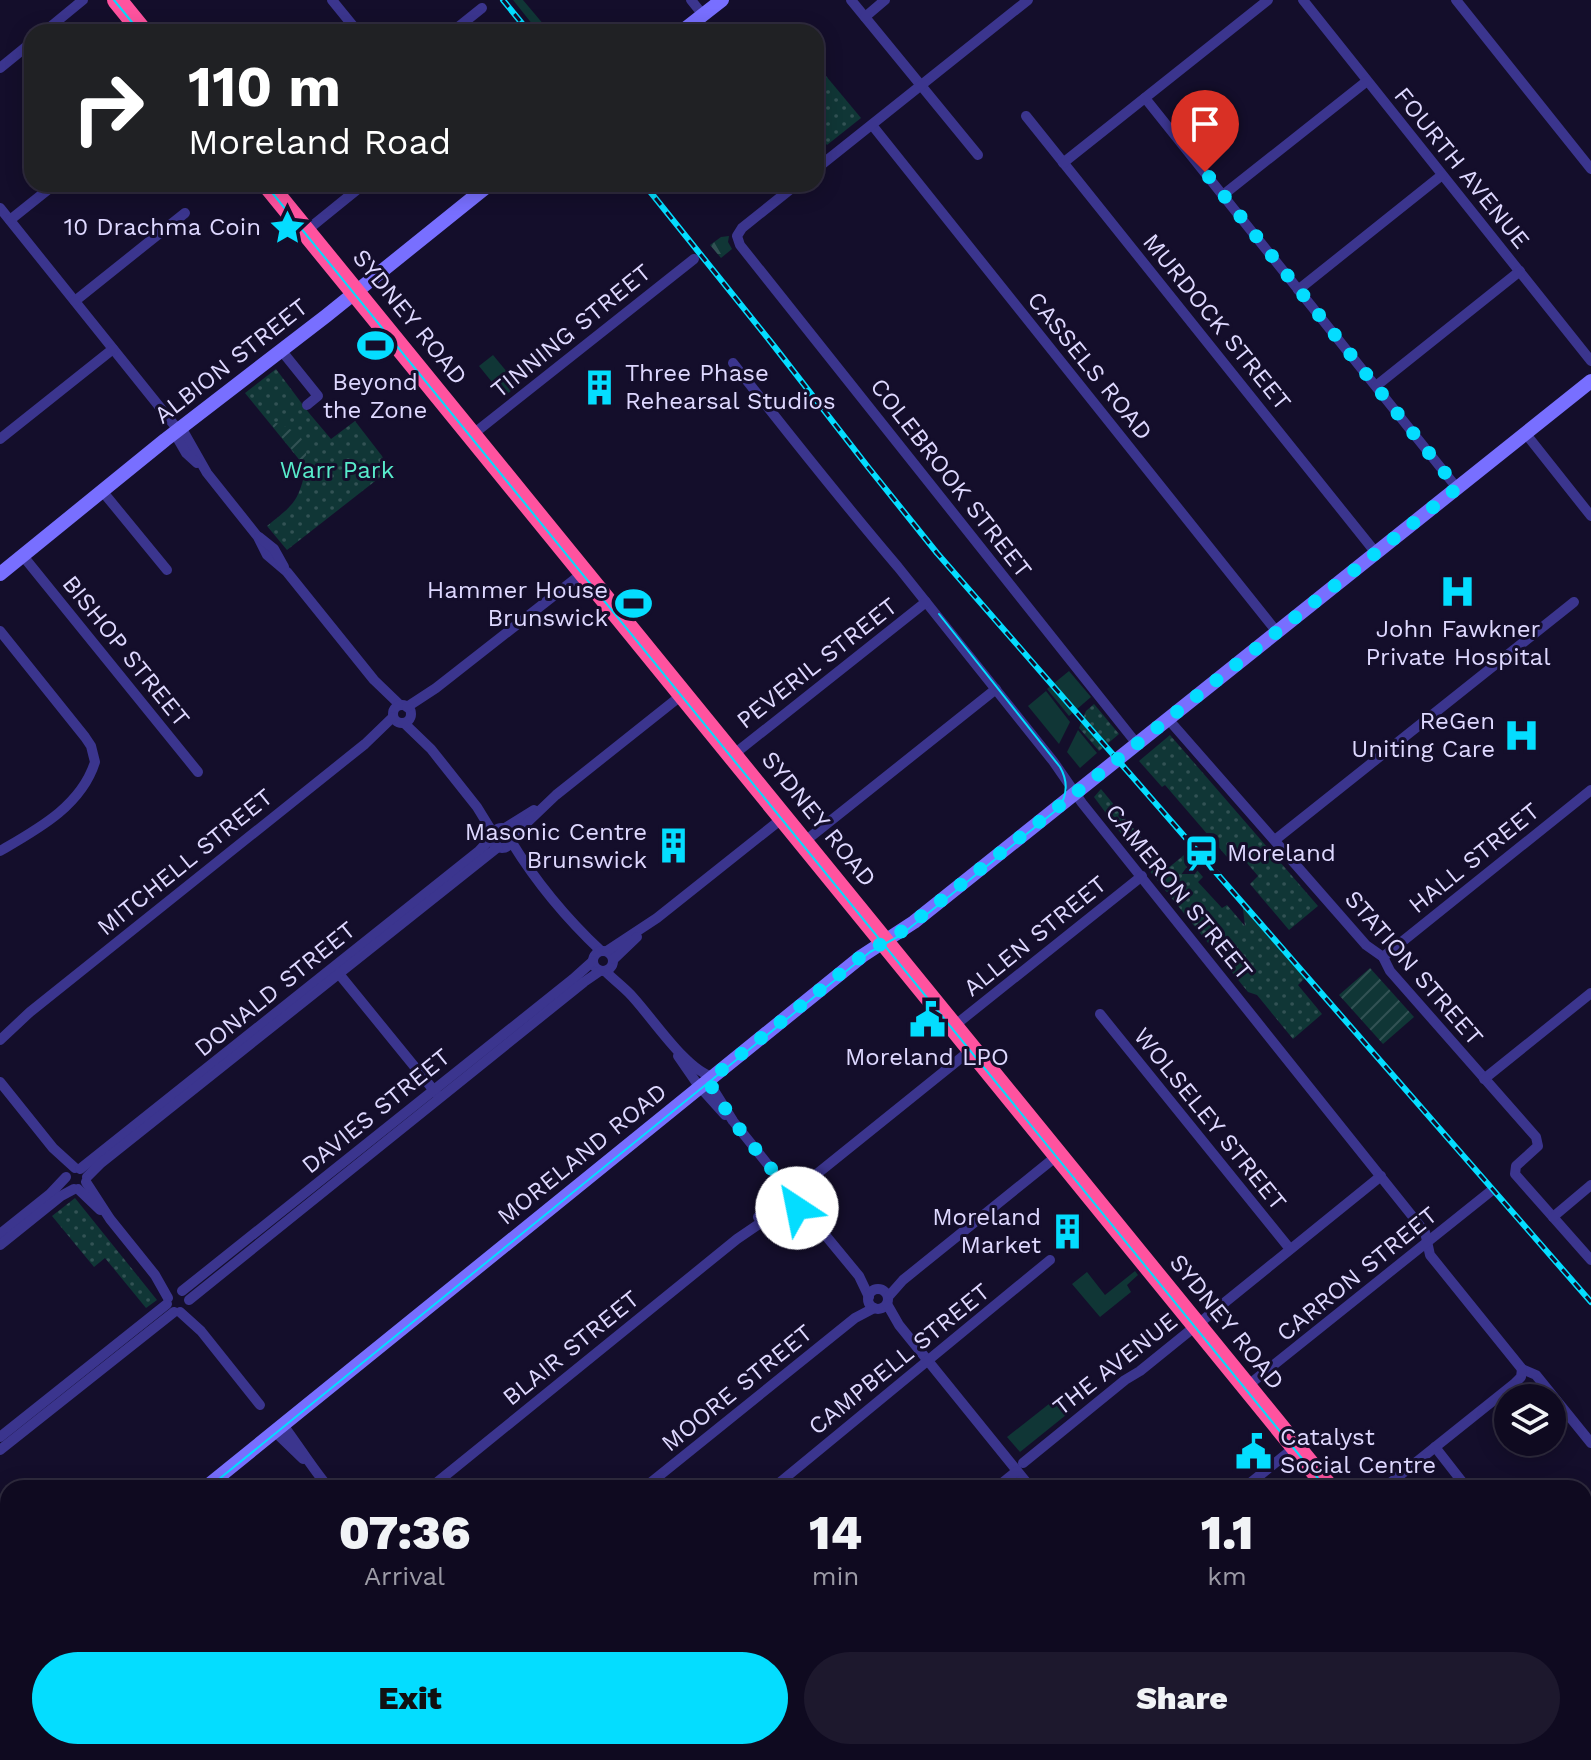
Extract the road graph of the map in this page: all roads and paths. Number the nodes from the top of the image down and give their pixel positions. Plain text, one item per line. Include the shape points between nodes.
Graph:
1 (83, 0) edge
2 (117, 0) edge
3 (332, 0) edge
4 (691, 0) edge
5 (722, 0) edge
6 (851, 0) edge
7 (885, 0) edge
8 (1028, 0) edge
9 (1268, 0) edge
10 (1303, 0) edge
11 (1456, 0) edge
12 (482, 8) dead end
13 (703, 15) junction
14 (865, 17) junction
15 (54, 24) edge
16 (136, 24) edge
17 (352, 24) edge
18 (462, 24) edge
19 (691, 24) edge
20 (24, 48) edge
21 (2, 64) edge
22 (1367, 81) junction
23 (921, 85) junction
24 (1145, 98) junction
25 (1026, 116) dead end
26 (872, 125) junction
27 (978, 155) dead end
28 (824, 163) edge
29 (1063, 163) junction
30 (1591, 169) edge
31 (1442, 175) junction
32 (45, 192) edge
33 (274, 192) edge
34 (354, 192) edge
35 (479, 192) edge
36 (787, 192) edge
37 (1223, 195) junction
38 (0, 208) edge
39 (185, 213) dead end
40 (10, 220) junction
41 (306, 231) junction
42 (694, 259) dead end
43 (1520, 271) junction
44 (1298, 290) junction
45 (356, 292) junction
46 (75, 301) junction
47 (113, 349) junction
48 (281, 350) junction
49 (1591, 361) edge
50 (733, 363) dead end
51 (1591, 381) edge
52 (1376, 386) junction
53 (307, 405) dead end
54 (179, 431) junction
55 (1526, 434) junction
56 (472, 435) junction
57 (0, 439) edge
58 (1457, 488) junction
59 (103, 492) junction
60 (1591, 516) edge
61 (1376, 553) junction
62 (23, 556) junction
63 (167, 570) dead end
64 (584, 572) junction
65 (0, 574) edge
66 (926, 602) junction
67 (1574, 602) dead end
68 (0, 631) edge
69 (1277, 632) junction
70 (996, 689) junction
71 (683, 694) junction
72 (402, 715) junction
73 (1168, 719) junction
74 (1137, 744) junction
75 (733, 755) junction
76 (198, 772) dead end
77 (1591, 790) edge
78 (1075, 793) junction
79 (784, 817) junction
80 (502, 837) junction
81 (1275, 840) junction
82 (804, 842) junction
83 (0, 851) edge
84 (1142, 876) junction
85 (885, 941) junction
86 (1383, 957) junction
87 (603, 961) junction
88 (336, 971) junction
89 (1591, 993) edge
90 (30, 1012) junction
91 (1100, 1014) dead end
92 (954, 1026) junction
93 (0, 1031) edge
94 (667, 1038) junction
95 (0, 1040) edge
96 (972, 1049) junction
97 (1484, 1079) junction
98 (707, 1082) junction
99 (1, 1085) edge
100 (436, 1094) junction
101 (1058, 1155) junction
102 (1381, 1176) junction
103 (76, 1178) junction
104 (1591, 1185) edge
105 (1491, 1191) dead end
106 (792, 1194) junction
107 (1553, 1217) junction
108 (0, 1234) edge
109 (1428, 1244) junction
110 (0, 1245) edge
111 (1290, 1249) junction
112 (1050, 1260) dead end
113 (1591, 1260) edge
114 (878, 1300) junction
115 (178, 1302) junction
116 (1196, 1325) junction
117 (928, 1361) junction
118 (1522, 1369) junction
119 (79, 1381) junction
120 (1246, 1387) junction
121 (260, 1405) dead end
122 (279, 1428) junction
123 (0, 1437) edge
124 (1591, 1443) edge
125 (1295, 1447) junction
126 (1435, 1447) junction
127 (0, 1450) edge
128 (1020, 1467) junction
129 (215, 1480) edge
130 (323, 1480) edge
131 (440, 1480) edge
132 (654, 1480) edge
133 (783, 1480) edge
134 (1005, 1480) edge
135 (1027, 1480) edge
136 (1254, 1480) edge
137 (1322, 1480) edge
138 (1394, 1480) edge
139 (1461, 1480) edge

1 - 15 street
2 - 16 highway
3 - 17 street
4 - 13 street
5 - 13 main road
6 - 14 street
7 - 14 street
8 - 23 street
9 - 24 street
10 - 22 street, FOURTH AVENUE
11 - 30 street
12 - 18 street
13 - 19 main road
14 - 23 street
20 - 21 street
22 - 31 street, FOURTH AVENUE
22 - 37 street
23 - 26 street
23 - 27 street
24 - 29 street
24 - 37 street
25 - 29 street, MURDOCK STREET
26 - 28 street
26 - 69 street, CASSELS ROAD
29 - 61 street, MURDOCK STREET
31 - 43 street, FOURTH AVENUE
31 - 44 street
32 - 40 street
33 - 41 highway, SYDNEY ROAD
34 - 41 street
35 - 45 main road, ALBION STREET
36 - 74 street, COLEBROOK STREET via 742,228 737,236 740,245
37 - 44 street
38 - 40 street
39 - 46 street
40 - 46 street
41 - 45 highway, SYDNEY ROAD
42 - 56 street, TINNING STREET
43 - 49 street, FOURTH AVENUE
43 - 52 street
44 - 52 street
45 - 48 main road, ALBION STREET
45 - 56 highway, SYDNEY ROAD
46 - 47 street
47 - 54 street
47 - 57 street
48 - 53 street via 318,396
48 - 54 main road, ALBION STREET
50 - 66 street, CAMERON STREET
51 - 55 main road, MORELAND ROAD
52 - 58 street
54 - 59 main road, ALBION STREET
54 - 72 street via 186,453
55 - 58 main road, MORELAND ROAD
55 - 60 street
56 - 64 highway, SYDNEY ROAD
58 - 61 main road, MORELAND ROAD
59 - 62 main road, ALBION STREET
59 - 63 street
61 - 69 main road, MORELAND ROAD
62 - 65 main road, ALBION STREET
62 - 76 street, BISHOP STREET
64 - 71 highway, SYDNEY ROAD
64 - 72 street, MITCHELL STREET
66 - 70 street, CAMERON STREET
66 - 75 street, PEVERIL STREET
67 - 81 street
68 - 83 street via 85,737 95,762 65,807
69 - 73 main road, MORELAND ROAD
70 - 78 street, CAMERON STREET
70 - 82 street
71 - 75 highway, SYDNEY ROAD
71 - 80 street, DONALD STREET
72 - 80 street
72 - 90 street, MITCHELL STREET
73 - 74 main road, MORELAND ROAD
73 - 81 street, STATION STREET
74 - 78 main road, MORELAND ROAD
75 - 79 highway, SYDNEY ROAD
77 - 86 street, HALL STREET
78 - 84 street, CAMERON STREET
78 - 85 main road, MORELAND ROAD
79 - 82 highway, SYDNEY ROAD
79 - 87 street, DAVIES STREET
80 - 87 street
80 - 88 street, DONALD STREET
81 - 86 street, STATION STREET via 1366,945
82 - 85 highway, SYDNEY ROAD
84 - 92 street, ALLEN STREET
84 - 102 street, CAMERON STREET
85 - 92 highway, SYDNEY ROAD
85 - 98 main road, MORELAND ROAD
86 - 97 street, STATION STREET
87 - 94 street
87 - 100 street, DAVIES STREET via 573,979
88 - 100 street
88 - 103 street, DONALD STREET
89 - 97 street
90 - 93 street, MITCHELL STREET
90 - 95 street, MITCHELL STREET
91 - 111 street, WOLSELEY STREET
92 - 96 highway, SYDNEY ROAD
94 - 98 street via 685,1067
94 - 98 street via 707,1075
96 - 101 highway, SYDNEY ROAD
96 - 106 street, BLAIR STREET
97 - 107 street, STATION STREET via 1538,1141 1514,1172
98 - 106 street
98 - 122 main road, MORELAND ROAD
99 - 103 street
100 - 115 street, DAVIES STREET
101 - 114 street, MOORE STREET
101 - 116 highway, SYDNEY ROAD
102 - 109 street, CAMERON STREET via 1425,1232
102 - 111 street, THE AVENUE
103 - 108 street, DONALD STREET
103 - 110 street, DONALD STREET
103 - 115 street
104 - 107 street
105 - 109 street, CARRON STREET
106 - 114 street
106 - 131 street, BLAIR STREET
107 - 113 street
109 - 118 street, CAMERON STREET via 1430,1255
109 - 120 street, CARRON STREET
111 - 116 street, THE AVENUE
112 - 117 street, CAMPBELL STREET
114 - 117 street
114 - 132 street, MOORE STREET
115 - 119 street, DAVIES STREET
115 - 121 street
116 - 120 highway, SYDNEY ROAD
116 - 128 street, THE AVENUE
117 - 128 street
117 - 133 street, CAMPBELL STREET
118 - 124 street, CAMERON STREET via 1536,1375
118 - 126 street via 1514,1384
119 - 123 street, DAVIES STREET
119 - 127 street, DAVIES STREET
120 - 125 highway, SYDNEY ROAD
122 - 129 main road, MORELAND ROAD
122 - 130 street via 298,1444
125 - 136 street
125 - 137 highway, SYDNEY ROAD
126 - 138 street
126 - 139 street
128 - 134 street, THE AVENUE
128 - 135 street

